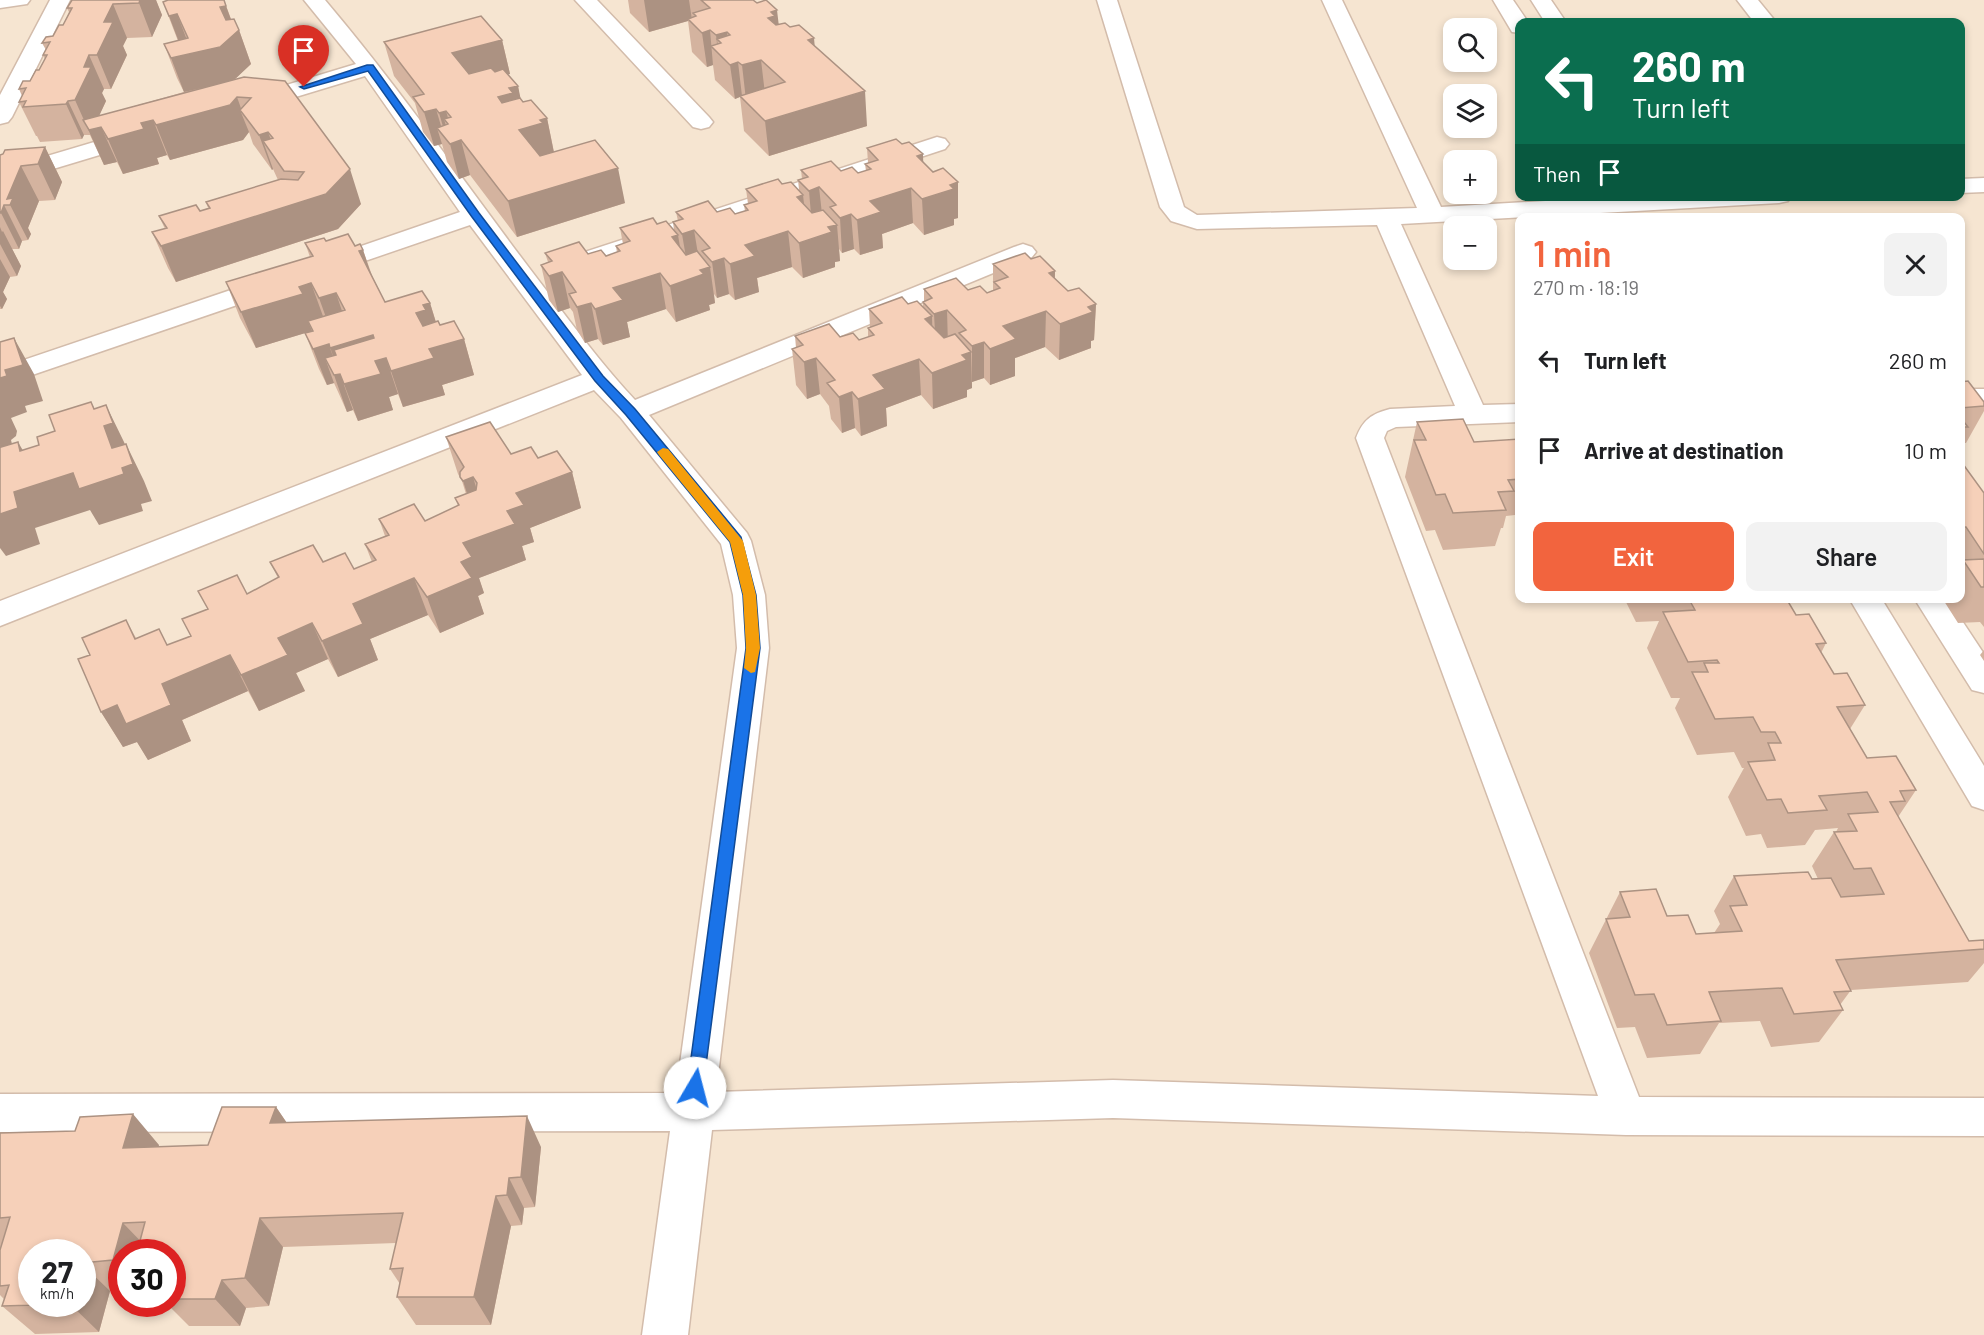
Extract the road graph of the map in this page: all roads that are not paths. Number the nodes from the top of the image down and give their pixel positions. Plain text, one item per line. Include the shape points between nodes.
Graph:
1 (20, 0) edge
2 (60, 0) edge
3 (314, 0) edge
4 (585, 0) edge
5 (1107, 0) edge
6 (1332, 0) edge
7 (1503, 0) edge
8 (1541, 0) edge
9 (1747, 0) edge
10 (0, 2) edge
11 (1552, 18) edge
12 (1763, 18) edge
13 (1515, 19) edge
14 (370, 67) junction
15 (224, 111) edge
16 (0, 117) edge
17 (701, 122) dead end
18 (157, 131) edge
19 (937, 144) dead end
20 (0, 178) edge
21 (1984, 185) edge
22 (1965, 186) edge
23 (1726, 201) edge
24 (1674, 206) edge
25 (1628, 207) edge
26 (1432, 213) junction
27 (475, 215) junction
28 (1386, 217) junction
29 (1023, 252) edge
30 (524, 279) junction
31 (0, 377) edge
32 (599, 378) junction
33 (1965, 398) edge
34 (1984, 398) edge
35 (631, 412) junction
36 (1515, 413) edge
37 (1473, 414) junction
38 (1868, 603) edge
39 (1933, 603) edge
40 (0, 614) edge
41 (1984, 681) edge
42 (1984, 796) edge
43 (692, 1112) junction
44 (0, 1113) edge
45 (1626, 1116) junction
46 (1984, 1117) edge
47 (665, 1335) edge

1 - 10 street
2 - 16 street
3 - 14 street
4 - 17 street
5 - 28 street via 1177,216 1197,222
6 - 26 street
7 - 13 street
8 - 11 street
9 - 12 street
14 - 15 street
14 - 27 street
18 - 20 street
19 - 30 street
21 - 22 street
23 - 24 street
24 - 25 street
25 - 26 street
26 - 28 street
27 - 30 street
27 - 31 street
28 - 37 street
29 - 35 street
30 - 32 street
32 - 35 street
32 - 40 street
33 - 34 street
35 - 43 street via 736,541 749,595 753,648
36 - 37 street
37 - 45 street via 1390,418 1375,426 1370,438
38 - 42 street
39 - 41 street
43 - 44 street
43 - 45 street via 1113,1099
43 - 47 street
45 - 46 street

